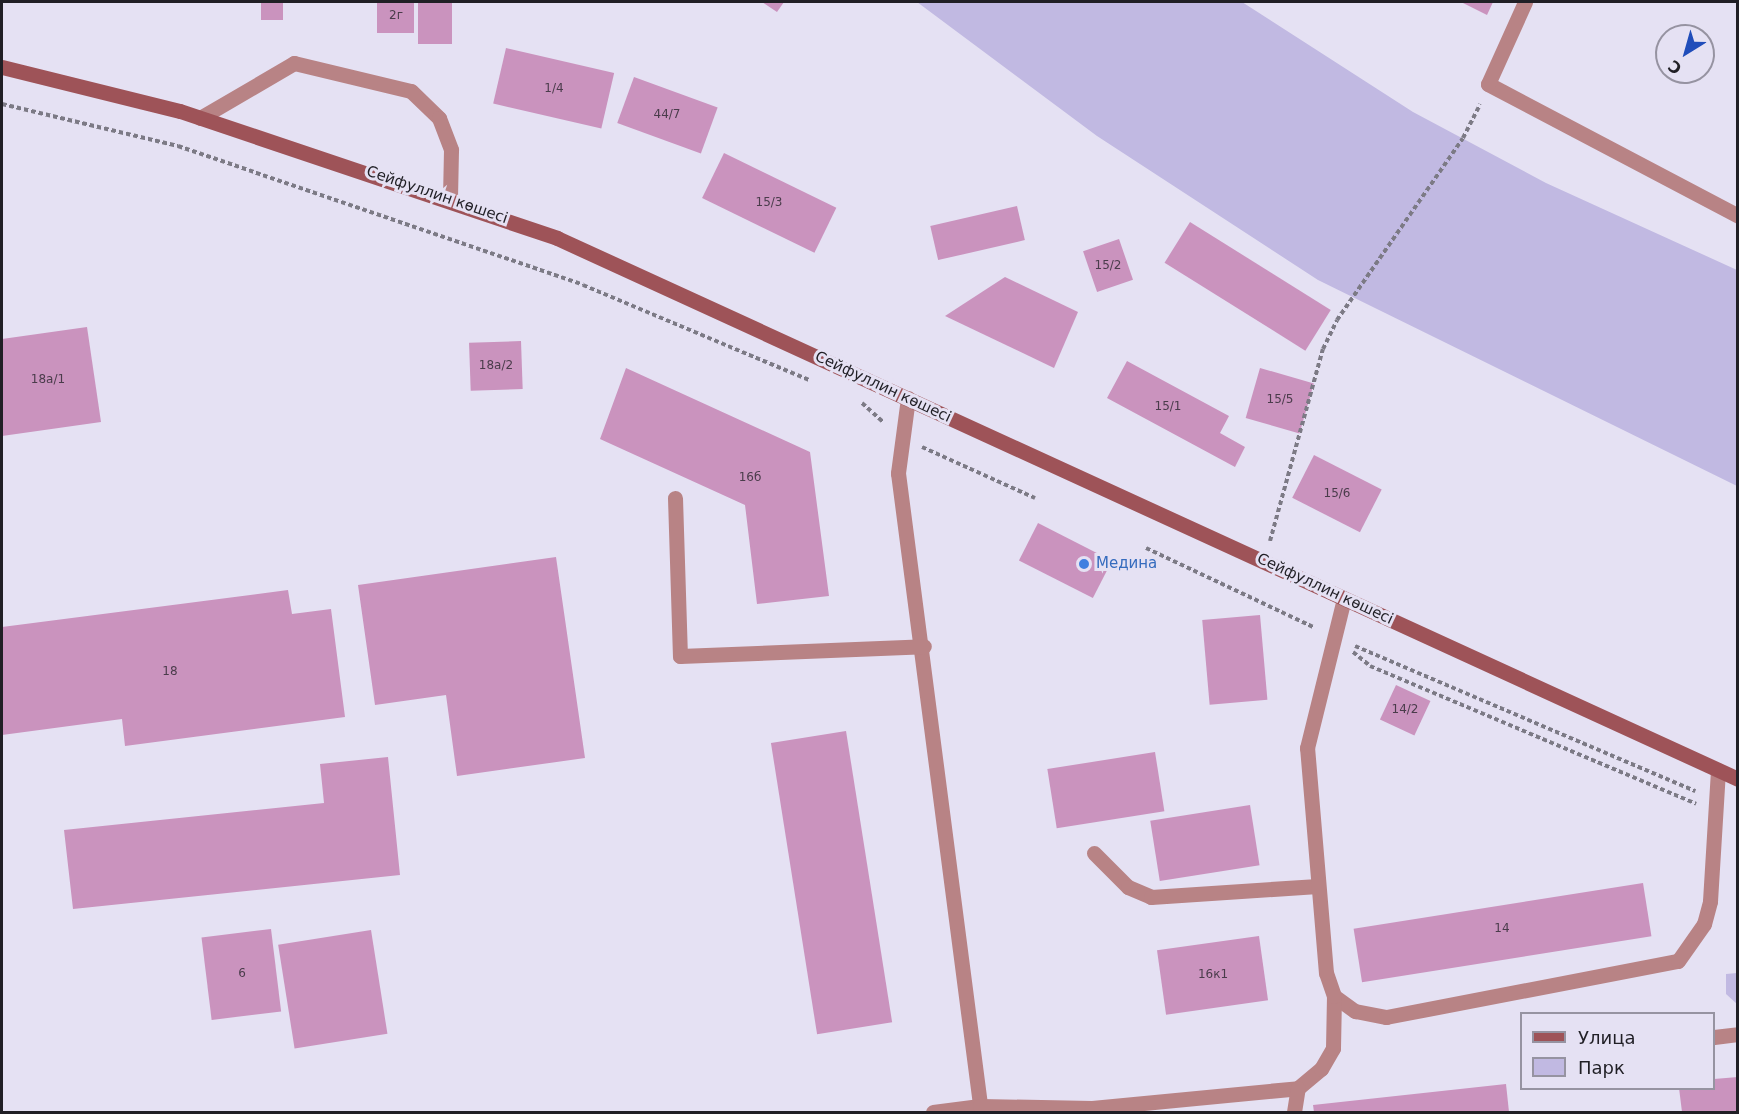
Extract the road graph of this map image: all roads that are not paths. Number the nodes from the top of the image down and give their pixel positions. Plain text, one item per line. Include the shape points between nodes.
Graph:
1 (1525, 2) edge
2 (2, 67) edge
3 (200, 117) junction
4 (450, 198) junction
5 (1737, 216) edge
6 (908, 398) junction
7 (675, 498) dead end
8 (1344, 598) junction
9 (924, 646) junction
10 (1718, 770) junction
11 (1737, 779) edge
12 (1094, 854) dead end
13 (1318, 886) junction
14 (1334, 996) junction
15 (1737, 1034) edge
16 (1715, 1037) edge
17 (1298, 1088) junction
18 (980, 1109) edge
19 (933, 1113) edge
20 (1294, 1113) edge

1 - 5 street via 1488,84
2 - 3 main road, Сейфуллин көшесі
3 - 4 main road, Сейфуллин көшесі
3 - 4 street via 294,63 411,90 439,118 451,150
4 - 6 main road, Сейфуллин көшесі via 557,238
6 - 8 main road, Сейфуллин көшесі
6 - 9 street via 898,473
7 - 9 street via 680,656
8 - 10 main road, Сейфуллин көшесі
8 - 13 street via 1307,748
9 - 18 street
10 - 11 main road, Сейфуллин көшесі
10 - 14 street via 1710,901 1704,924 1678,962 1386,1017 1355,1011
12 - 13 street via 1128,887 1151,897
13 - 14 street via 1326,973
14 - 17 street via 1333,1048 1321,1069
15 - 16 street
17 - 18 street via 1092,1108
17 - 20 street
18 - 19 street

